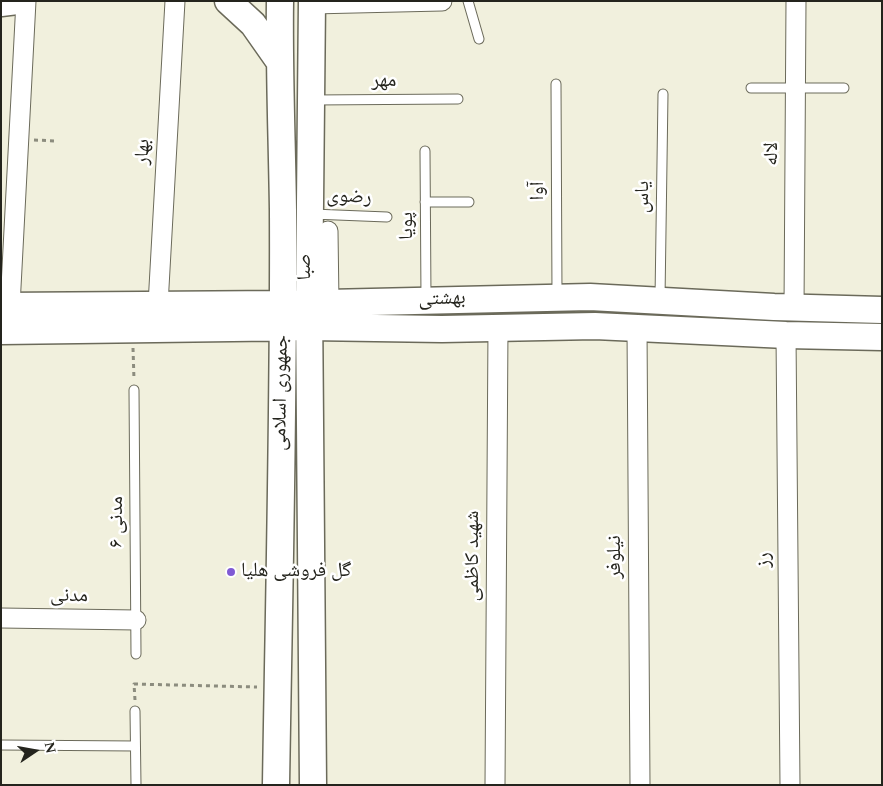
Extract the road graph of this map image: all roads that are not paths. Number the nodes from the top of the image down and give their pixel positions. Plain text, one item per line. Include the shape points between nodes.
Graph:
1 (17, 1) edge
2 (26, 1) edge
3 (175, 1) edge
4 (228, 1) edge
5 (280, 1) edge
6 (442, 1) edge
7 (468, 1) edge
8 (796, 1) edge
9 (1, 3) edge
10 (312, 3) edge
11 (479, 39) dead end
12 (279, 61) junction
13 (556, 84) dead end
14 (751, 88) dead end
15 (795, 88) junction
16 (844, 88) dead end
17 (663, 94) dead end
18 (458, 99) dead end
19 (311, 100) junction
20 (425, 150) dead end
21 (425, 202) junction
22 (469, 202) dead end
23 (283, 209) junction
24 (387, 217) dead end
25 (319, 223) junction
26 (556, 297) junction
27 (414, 301) junction
28 (660, 301) junction
29 (6, 306) edge
30 (794, 308) junction
31 (882, 310) edge
32 (316, 311) junction
33 (165, 314) junction
34 (282, 316) junction
35 (399, 328) junction
36 (498, 328) junction
37 (637, 328) junction
38 (1, 331) edge
39 (786, 335) junction
40 (882, 337) edge
41 (134, 390) road end
42 (282, 392) junction
43 (310, 396) junction
44 (1, 618) edge
45 (136, 620) junction
46 (136, 654) dead end
47 (135, 711) road end
48 (1, 745) edge
49 (135, 746) junction
50 (136, 785) edge
51 (276, 785) edge
52 (313, 785) edge
53 (495, 785) edge
54 (640, 785) edge
55 (790, 785) edge

1 - 9 main road
2 - 29 street
3 - 33 street, بهار
4 - 12 main road via 253,24
5 - 12 main road, جمهوری اسلامی
6 - 10 street
7 - 11 lane
8 - 15 street, لاله
10 - 19 main road, جمهوری اسلامی
12 - 23 main road, جمهوری اسلامی
13 - 26 lane, آوا
14 - 15 lane
15 - 16 lane
15 - 30 street, لاله
17 - 28 lane, یاس
18 - 19 lane, مهر
19 - 25 main road, جمهوری اسلامی
20 - 21 lane, پویا
21 - 22 lane
21 - 27 lane, پویا
23 - 25 main road via 294,219
23 - 34 main road, جمهوری اسلامی
24 - 25 lane, رضوی
25 - 32 main road, جمهوری اسلامی
26 - 27 main road, بهشتی
26 - 28 main road, بهشتی
27 - 32 main road, بهشتی
27 - 35 main road via 397,307 394,314
28 - 30 main road, بهشتی
29 - 33 main road, بهشتی
30 - 31 main road, بهشتی
32 - 34 main road, بهشتی
32 - 35 main road, بهشتی
32 - 43 main road, جمهوری اسلامی
33 - 34 main road, بهشتی
33 - 38 main road, بهشتی via 133,330
34 - 42 main road, جمهوری اسلامی
35 - 36 main road, بهشتی
36 - 37 main road, بهشتی
36 - 53 street, شهید کاظمی
37 - 39 main road, بهشتی
37 - 54 street, نیلوفر
39 - 40 main road, بهشتی
39 - 55 street, رز
41 - 45 lane, مدنی ۶
42 - 43 main road via 297,386
42 - 51 main road, جمهوری اسلامی
43 - 52 main road, جمهوری اسلامی
44 - 45 street, مدنی
45 - 46 lane, مدنی ۶
47 - 49 lane
48 - 49 lane
49 - 50 lane

